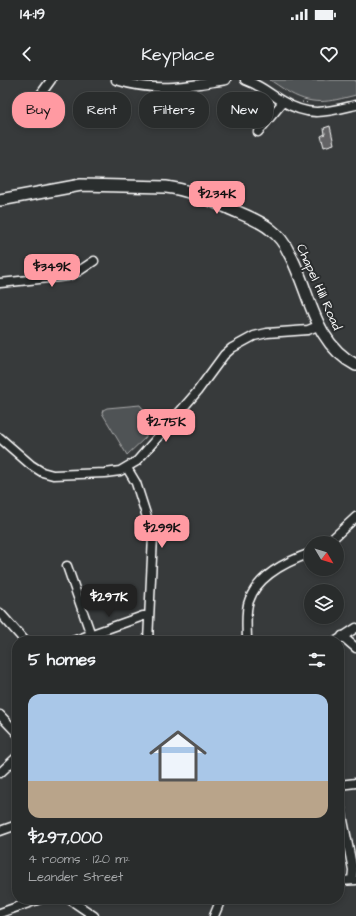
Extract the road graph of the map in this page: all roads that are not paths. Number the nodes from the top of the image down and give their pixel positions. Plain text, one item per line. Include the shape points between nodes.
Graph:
1 (51, 80) edge
2 (116, 80) edge
3 (226, 80) edge
4 (245, 80) edge
5 (42, 92) edge
6 (283, 102) junction
7 (356, 105) edge
8 (258, 132) dead end
9 (0, 200) edge
10 (94, 261) dead end
11 (0, 283) edge
12 (318, 326) junction
13 (356, 365) edge
14 (0, 438) edge
15 (127, 468) junction
16 (356, 517) edge
17 (336, 536) edge
18 (304, 556) edge
19 (67, 566) dead end
20 (0, 613) edge
21 (149, 616) junction
22 (356, 628) edge
23 (91, 635) junction
24 (21, 636) edge
25 (88, 636) edge
26 (148, 636) edge
27 (247, 636) edge
28 (342, 636) edge
29 (344, 641) edge
30 (356, 648) edge
31 (0, 715) edge
32 (12, 728) edge
33 (12, 762) edge
34 (0, 773) edge
35 (356, 784) edge
36 (344, 785) edge
37 (344, 825) edge
38 (12, 827) edge
39 (0, 831) edge
40 (354, 880) edge
41 (344, 881) edge
42 (26, 904) edge
43 (76, 904) edge
44 (219, 904) edge
45 (0, 913) edge
46 (94, 916) edge
47 (214, 916) edge

1 - 5 street
2 - 3 street via 155,88 175,88
4 - 6 street via 259,84
6 - 7 street via 308,112 322,114
6 - 8 street
9 - 12 main road, Chapel Hill Road via 94,184 166,186 187,190 261,223 277,236 292,258
10 - 11 street via 68,276
12 - 13 main road, Chapel Hill Road via 337,353
12 - 15 street via 308,330 254,336 232,348 137,461
14 - 15 street via 31,465 53,475 105,473
15 - 21 street via 136,483 153,536
16 - 17 street
18 - 27 street via 280,566 256,587 248,601
19 - 23 street
20 - 24 street
21 - 23 street
21 - 26 street
22 - 28 street
23 - 25 street
29 - 30 street
31 - 32 street
33 - 34 street
35 - 36 street
37 - 40 street
38 - 39 street
40 - 41 street
42 - 45 street
43 - 46 street
44 - 47 street

